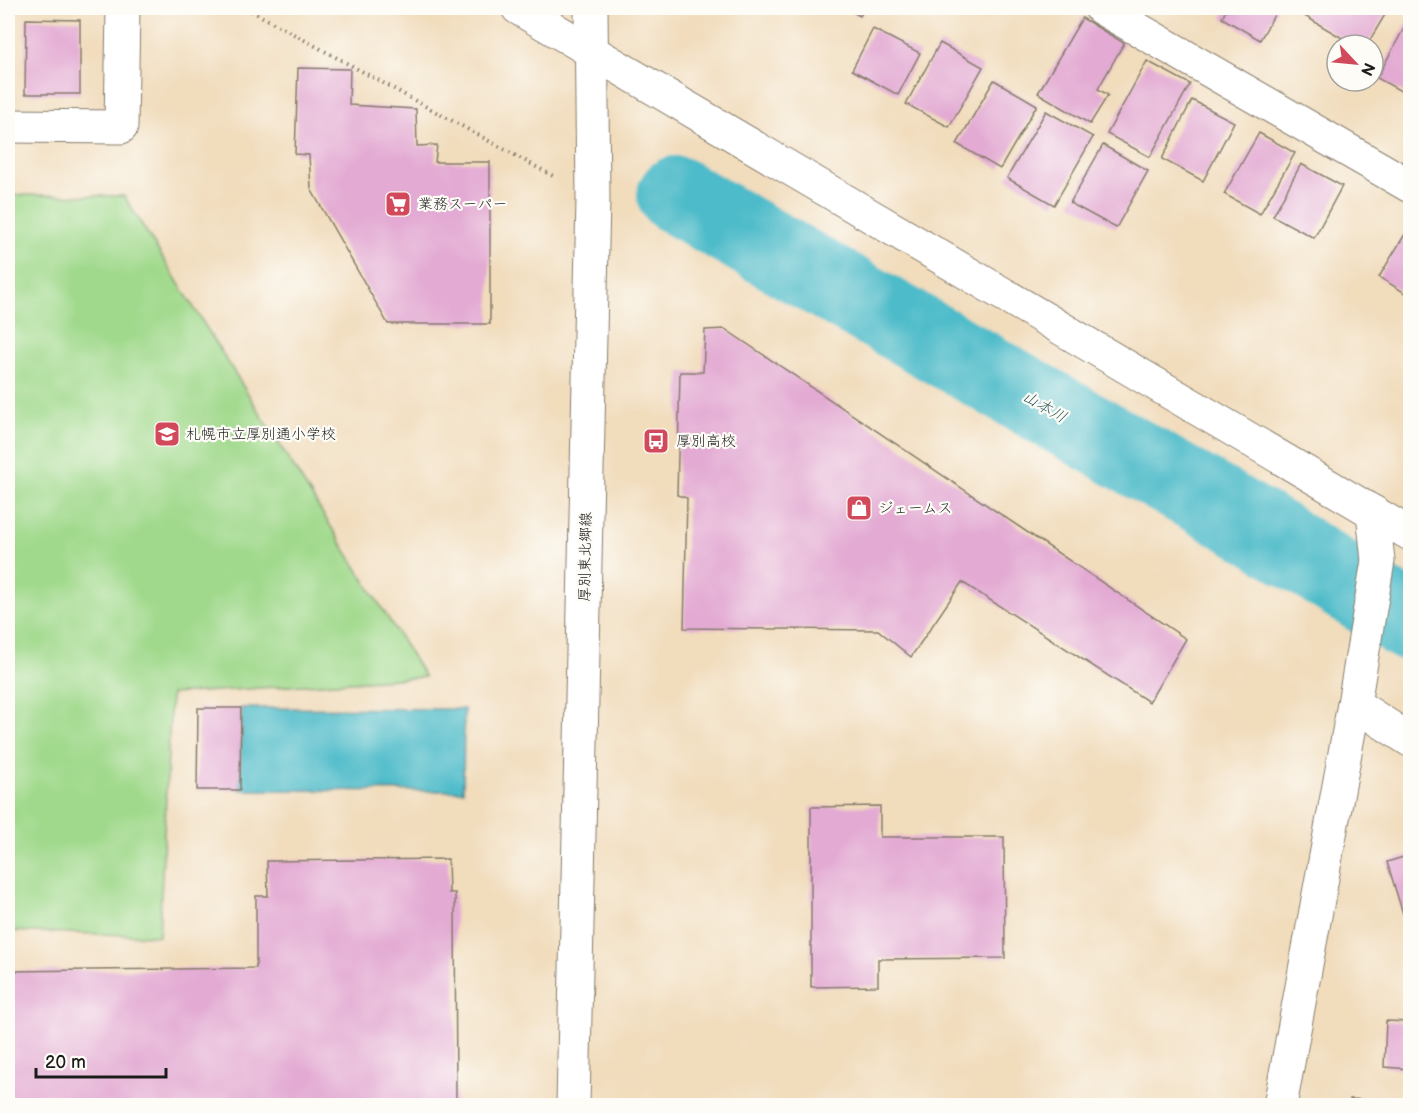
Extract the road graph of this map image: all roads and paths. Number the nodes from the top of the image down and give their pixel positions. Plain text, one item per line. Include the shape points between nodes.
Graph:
1 (123, 8) edge
2 (246, 8) edge
3 (518, 8) edge
4 (591, 8) edge
5 (1101, 8) edge
6 (590, 49) junction
7 (8, 126) edge
8 (1410, 186) edge
9 (593, 199) junction
10 (1373, 512) junction
11 (1410, 534) edge
12 (1354, 704) junction
13 (1410, 740) edge
14 (573, 1106) edge
15 (1280, 1106) edge

1 - 7 street via 120,127
2 - 9 path
3 - 6 street
4 - 6 street, 厚別東北郷線
5 - 8 street
6 - 9 street, 厚別東北郷線
6 - 10 street
9 - 14 street, 厚別東北郷線
10 - 11 street
10 - 12 street via 1378,561
12 - 13 street
12 - 15 street

